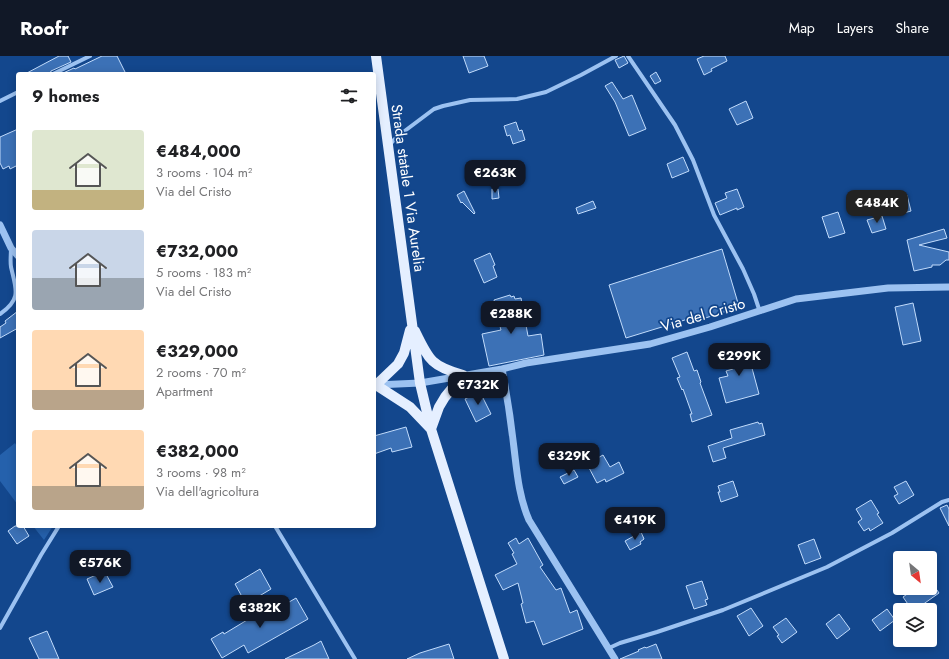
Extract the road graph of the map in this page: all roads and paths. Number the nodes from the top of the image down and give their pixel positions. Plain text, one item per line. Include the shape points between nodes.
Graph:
1 (90, 56) edge
2 (376, 56) edge
3 (616, 56) edge
4 (628, 56) edge
5 (57, 72) edge
6 (16, 93) edge
7 (0, 101) edge
8 (387, 147) junction
9 (0, 225) edge
10 (11, 248) junction
11 (16, 254) edge
12 (949, 286) edge
13 (760, 312) junction
14 (0, 314) edge
15 (411, 324) junction
16 (502, 369) junction
17 (463, 375) junction
18 (420, 383) junction
19 (376, 384) edge
20 (376, 385) edge
21 (376, 386) edge
22 (431, 429) junction
23 (949, 500) edge
24 (58, 528) edge
25 (276, 528) edge
26 (0, 628) edge
27 (609, 648) junction
28 (355, 659) edge
29 (504, 659) edge
30 (615, 659) edge

1 - 5 street
2 - 8 main road, Strada statale 1 Via Aurelia
3 - 8 street via 546,92 517,99 470,100 434,109
4 - 13 street via 675,125 693,160 714,215 743,269
6 - 7 street
8 - 15 main road, Strada statale 1 Via Aurelia
9 - 10 street
10 - 11 street
10 - 14 street via 15,300
12 - 13 street, Via del Cristo via 888,288 796,300
13 - 16 street, Via del Cristo via 650,344
15 - 17 main road via 432,361 447,370
15 - 18 main road, Strada statale 1 Via Aurelia
15 - 19 main road via 404,353 398,364
16 - 17 street, Via del Cristo
16 - 27 street via 523,507 528,520
17 - 18 street, Via del Cristo
17 - 22 main road via 439,407
18 - 20 street, Via del Cristo
18 - 22 main road, Strada statale 1 Via Aurelia
21 - 22 main road via 410,407
22 - 29 main road, Strada statale 1 Via Aurelia
23 - 27 street via 827,567 723,610
24 - 26 street
25 - 28 street
27 - 30 street

